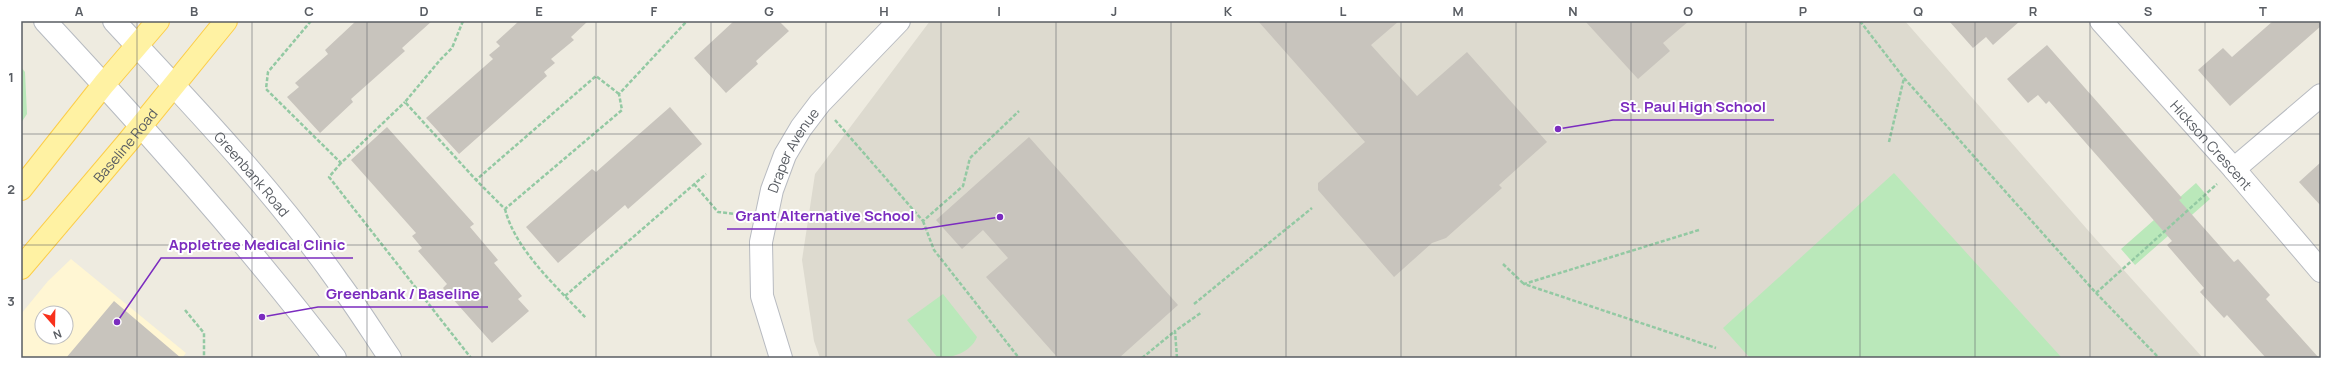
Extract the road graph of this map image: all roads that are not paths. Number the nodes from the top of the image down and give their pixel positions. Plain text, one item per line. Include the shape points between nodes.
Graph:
1 (45, 21) edge
2 (114, 21) edge
3 (158, 21) edge
4 (226, 21) edge
5 (899, 21) edge
6 (2101, 21) edge
7 (137, 46) junction
8 (104, 84) junction
9 (174, 84) junction
10 (2321, 95) edge
11 (142, 126) junction
12 (2234, 169) junction
13 (21, 189) edge
14 (21, 268) edge
15 (2321, 270) edge
16 (335, 358) edge
17 (390, 358) edge
18 (781, 358) edge

1 - 8 main road
2 - 7 main road, Greenbank Road
3 - 7 main road
4 - 9 main road, Baseline Road
5 - 18 main road, Draper Avenue via 820,104 801,128 785,155 772,190 761,242 762,296
6 - 12 main road, Hickson Crescent
7 - 8 main road
7 - 9 main road, Greenbank Road
8 - 11 main road
8 - 13 main road
9 - 11 main road, Baseline Road
9 - 17 main road, Greenbank Road via 310,245 339,282
10 - 12 main road
11 - 14 main road, Baseline Road
11 - 16 main road via 277,283
12 - 15 main road, Hickson Crescent

